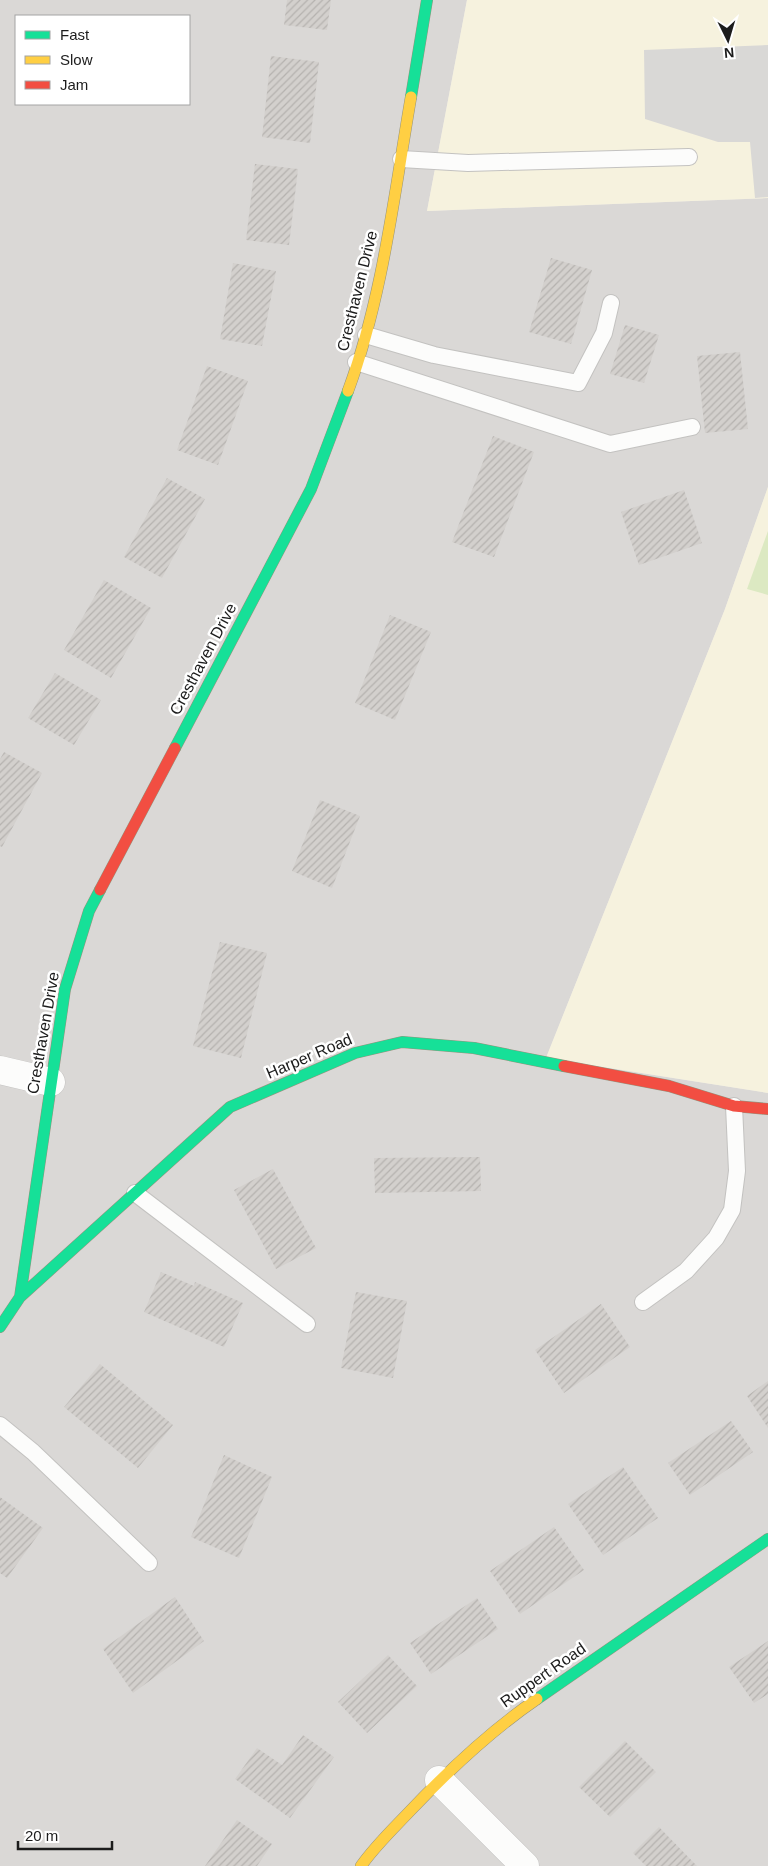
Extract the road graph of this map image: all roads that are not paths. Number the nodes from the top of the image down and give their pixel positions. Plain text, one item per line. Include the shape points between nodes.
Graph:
1 (427, 0) edge
2 (689, 157) dead end
3 (401, 158) junction
4 (611, 303) dead end
5 (366, 335) junction
6 (356, 362) junction
7 (692, 427) dead end
8 (0, 1070) edge
9 (51, 1082) junction
10 (734, 1106) junction
11 (768, 1109) edge
12 (135, 1193) junction
13 (20, 1297) junction
14 (643, 1302) dead end
15 (307, 1324) dead end
16 (0, 1327) edge
17 (0, 1425) edge
18 (768, 1539) edge
19 (149, 1562) dead end
20 (439, 1780) junction
21 (361, 1866) edge
22 (525, 1866) edge

1 - 3 street, Cresthaven Drive
2 - 3 lane via 468,163
3 - 5 street, Cresthaven Drive via 382,269
4 - 5 lane via 604,333 578,383 434,356
5 - 6 street, Cresthaven Drive
6 - 7 lane via 610,444
6 - 9 street, Cresthaven Drive via 311,489 89,911 65,989
8 - 9 street
9 - 13 street, Cresthaven Drive
10 - 11 street, Harper Road
10 - 12 street, Harper Road via 669,1086 474,1048 402,1042 355,1052 230,1108
10 - 14 lane via 737,1171 732,1210 716,1238 686,1271
12 - 13 street, Harper Road
12 - 15 lane
13 - 16 street, Cresthaven Drive
17 - 19 lane
18 - 20 street, Ruppert Road via 503,1722
20 - 21 street, Ruppert Road
20 - 22 street

